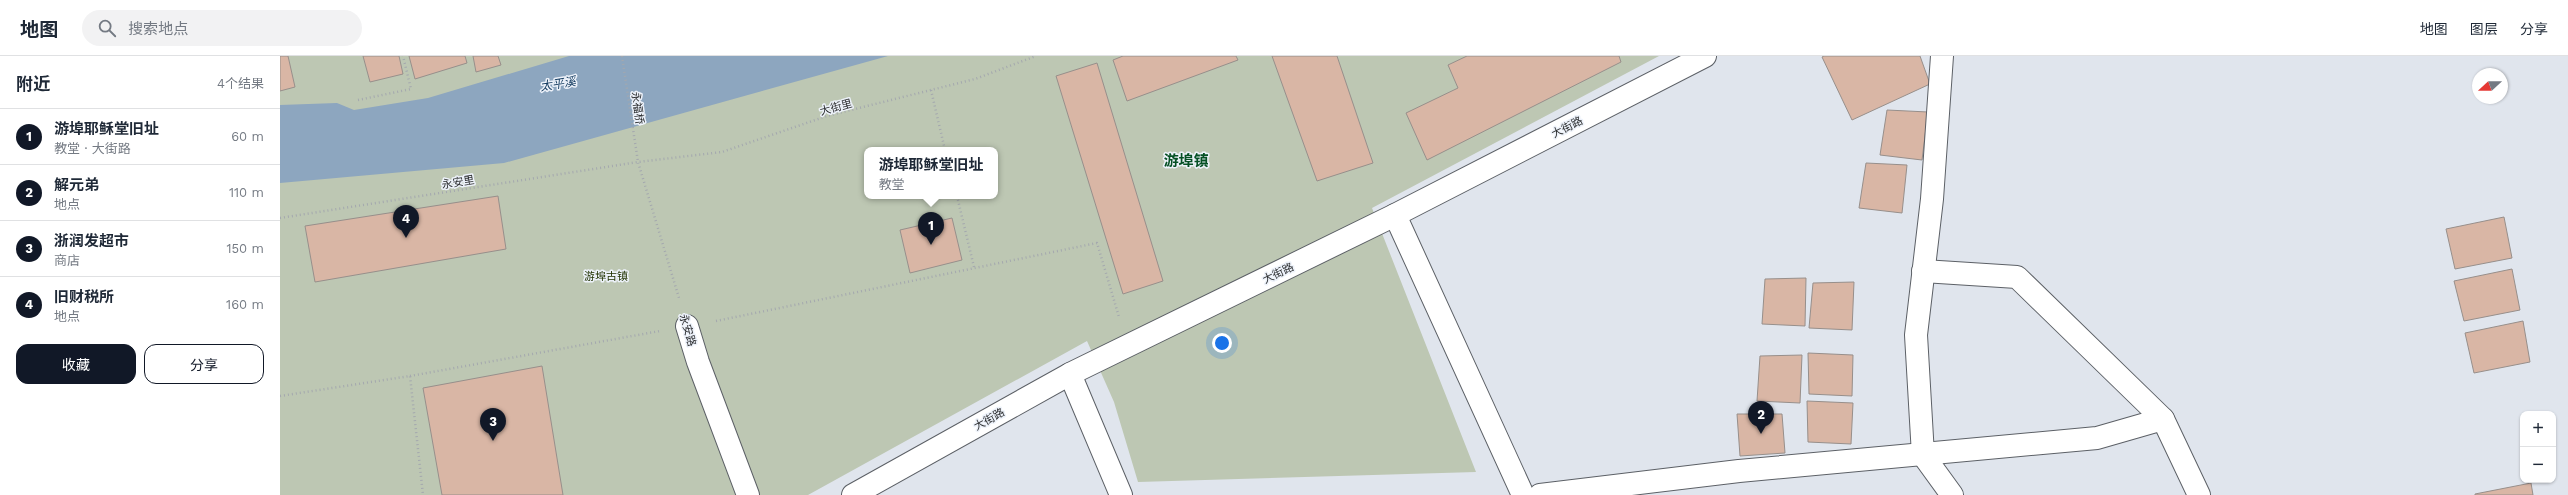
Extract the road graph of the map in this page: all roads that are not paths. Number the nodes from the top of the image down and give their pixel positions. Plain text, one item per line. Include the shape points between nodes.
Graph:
1 (1706, 56) edge
2 (1942, 56) edge
3 (1395, 215) junction
4 (1923, 271) junction
5 (687, 326) road end
6 (1070, 374) junction
7 (2163, 419) junction
8 (1923, 455) junction
9 (748, 495) edge
10 (853, 495) edge
11 (1121, 495) edge
12 (1522, 495) edge
13 (1540, 495) edge
14 (1952, 495) edge
15 (2198, 495) edge

1 - 3 street, 大街路
2 - 4 street via 1932,199
3 - 6 street, 大街路
3 - 12 street
4 - 7 street via 2018,277
4 - 8 street via 1916,335
5 - 9 street, 永安路
6 - 10 street, 大街路
6 - 11 street
7 - 8 street via 2097,438
7 - 15 street
8 - 13 street via 1739,470
8 - 14 street

